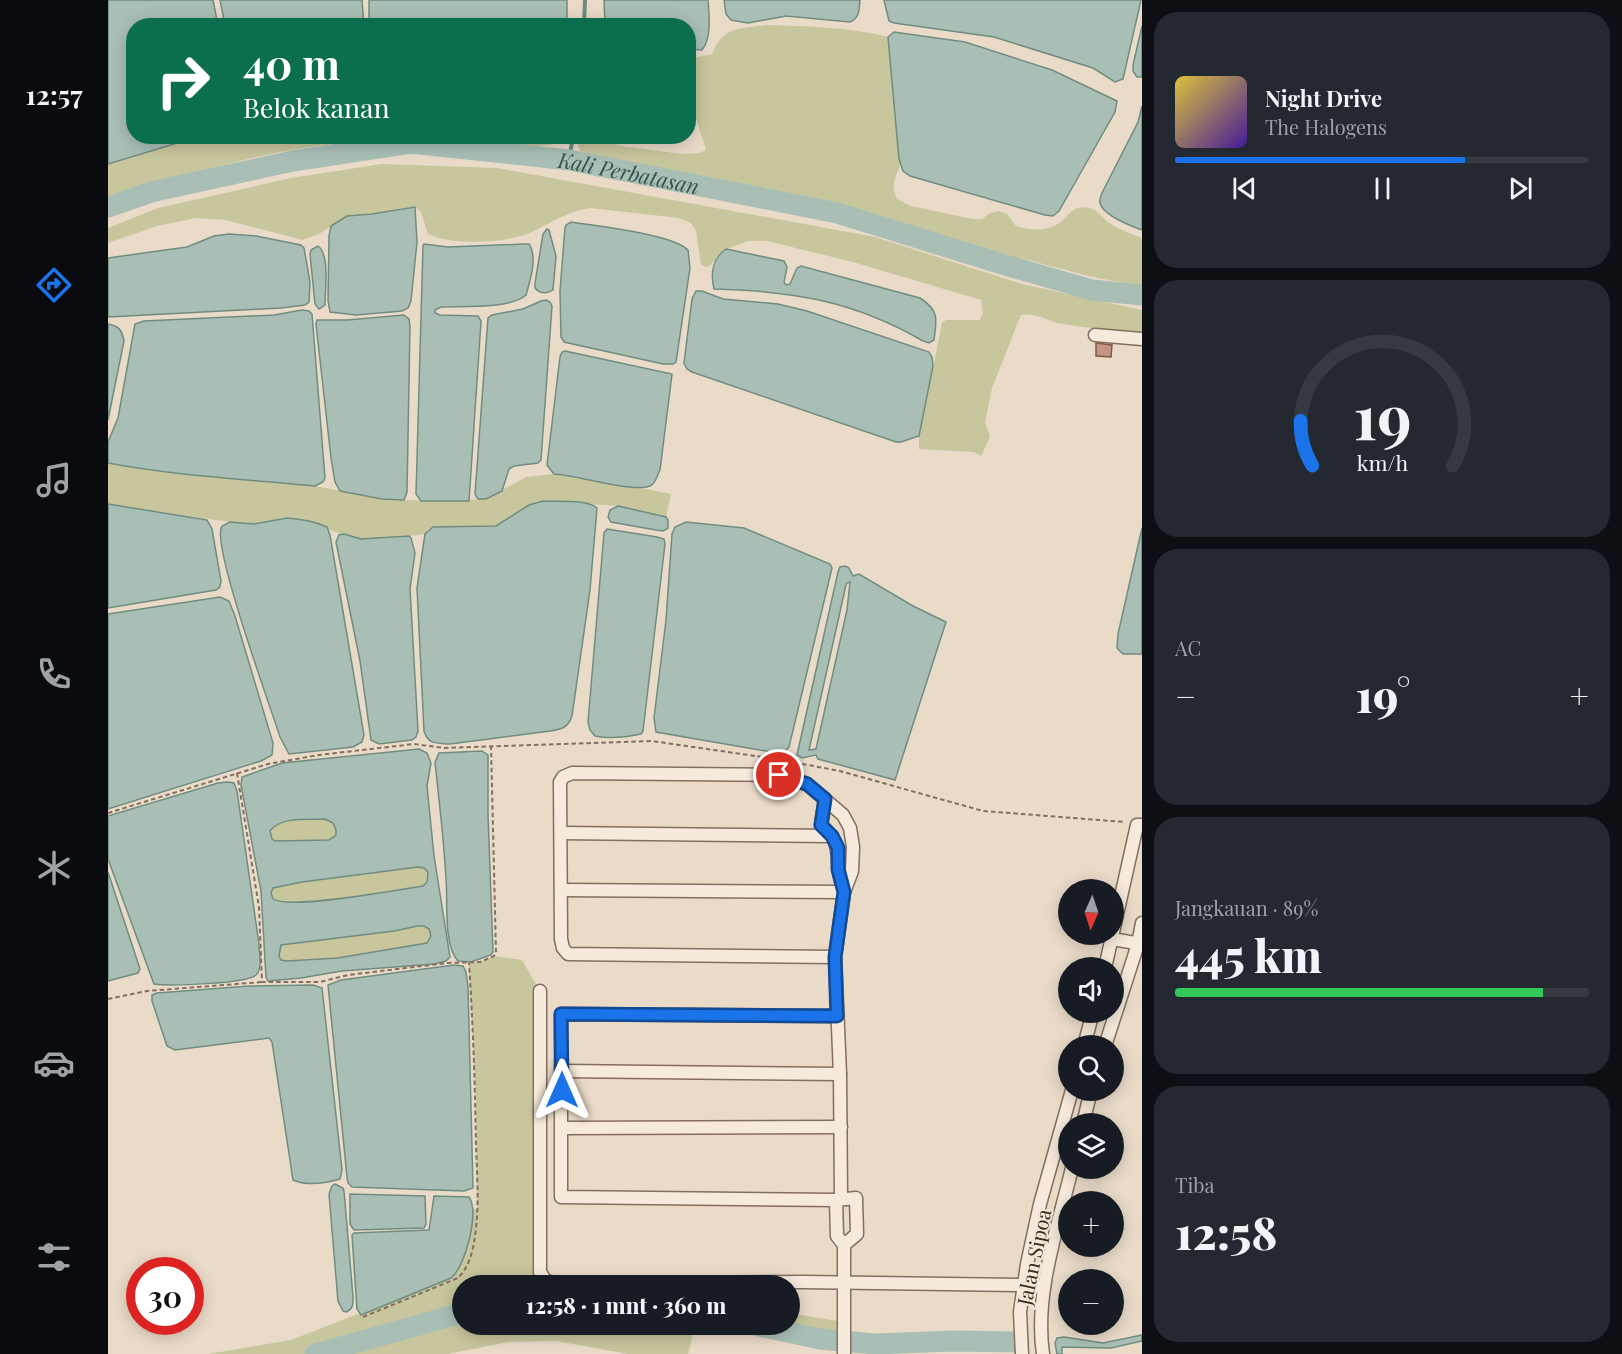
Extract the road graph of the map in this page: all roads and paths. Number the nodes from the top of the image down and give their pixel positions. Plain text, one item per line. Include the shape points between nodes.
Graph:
1 (1095, 335) dead end
2 (1142, 339) edge
3 (491, 746) junction
4 (237, 774) junction
5 (825, 799) junction
6 (108, 813) edge
7 (1139, 825) edge
8 (561, 833) junction
9 (832, 836) junction
10 (1124, 888) edge
11 (562, 890) junction
12 (844, 892) junction
13 (1142, 923) edge
14 (1124, 941) edge
15 (1140, 944) edge
16 (835, 957) junction
17 (469, 963) junction
18 (262, 982) junction
19 (540, 991) dead end
20 (108, 999) edge
21 (837, 1016) junction
22 (1109, 1035) edge
23 (562, 1071) junction
24 (840, 1074) junction
25 (1069, 1101) edge
26 (841, 1127) junction
27 (562, 1128) junction
28 (1069, 1179) edge
29 (839, 1199) junction
30 (844, 1245) junction
31 (843, 1282) junction
32 (1024, 1285) junction
33 (1044, 1287) junction
34 (363, 1317) dead end
35 (844, 1354) edge
36 (1022, 1354) edge
37 (1043, 1354) edge

1 - 2 street
3 - 4 path via 444,748 414,744 319,755
3 - 7 path via 652,741 840,771 983,811
3 - 17 path via 496,953
4 - 6 path
4 - 18 path via 259,908
5 - 8 street via 807,784 779,775 572,773 560,782
5 - 9 street via 821,825
5 - 12 street via 843,815 853,847 852,871
7 - 10 street
8 - 9 street
8 - 11 street
9 - 12 street via 838,848
11 - 12 street
11 - 16 street via 561,939 568,954
12 - 16 street
13 - 15 street
14 - 15 street
15 - 22 street
16 - 21 street
17 - 18 path via 348,975 320,982
17 - 34 path via 477,1209 470,1258 458,1278
18 - 20 path via 147,991
19 - 31 street via 540,1272 545,1280 557,1284
21 - 23 street via 561,1014
21 - 24 street
23 - 24 street
23 - 27 street
24 - 26 street
25 - 32 street via 1040,1204
26 - 27 street
26 - 29 street
27 - 29 street via 561,1197
28 - 33 street, Jalan Sipoa
29 - 30 street via 837,1236
29 - 30 street via 856,1198 857,1234
30 - 31 street
31 - 32 street
31 - 35 street
32 - 33 street
32 - 36 street via 1020,1312
33 - 37 street, Jalan Sipoa via 1040,1313

